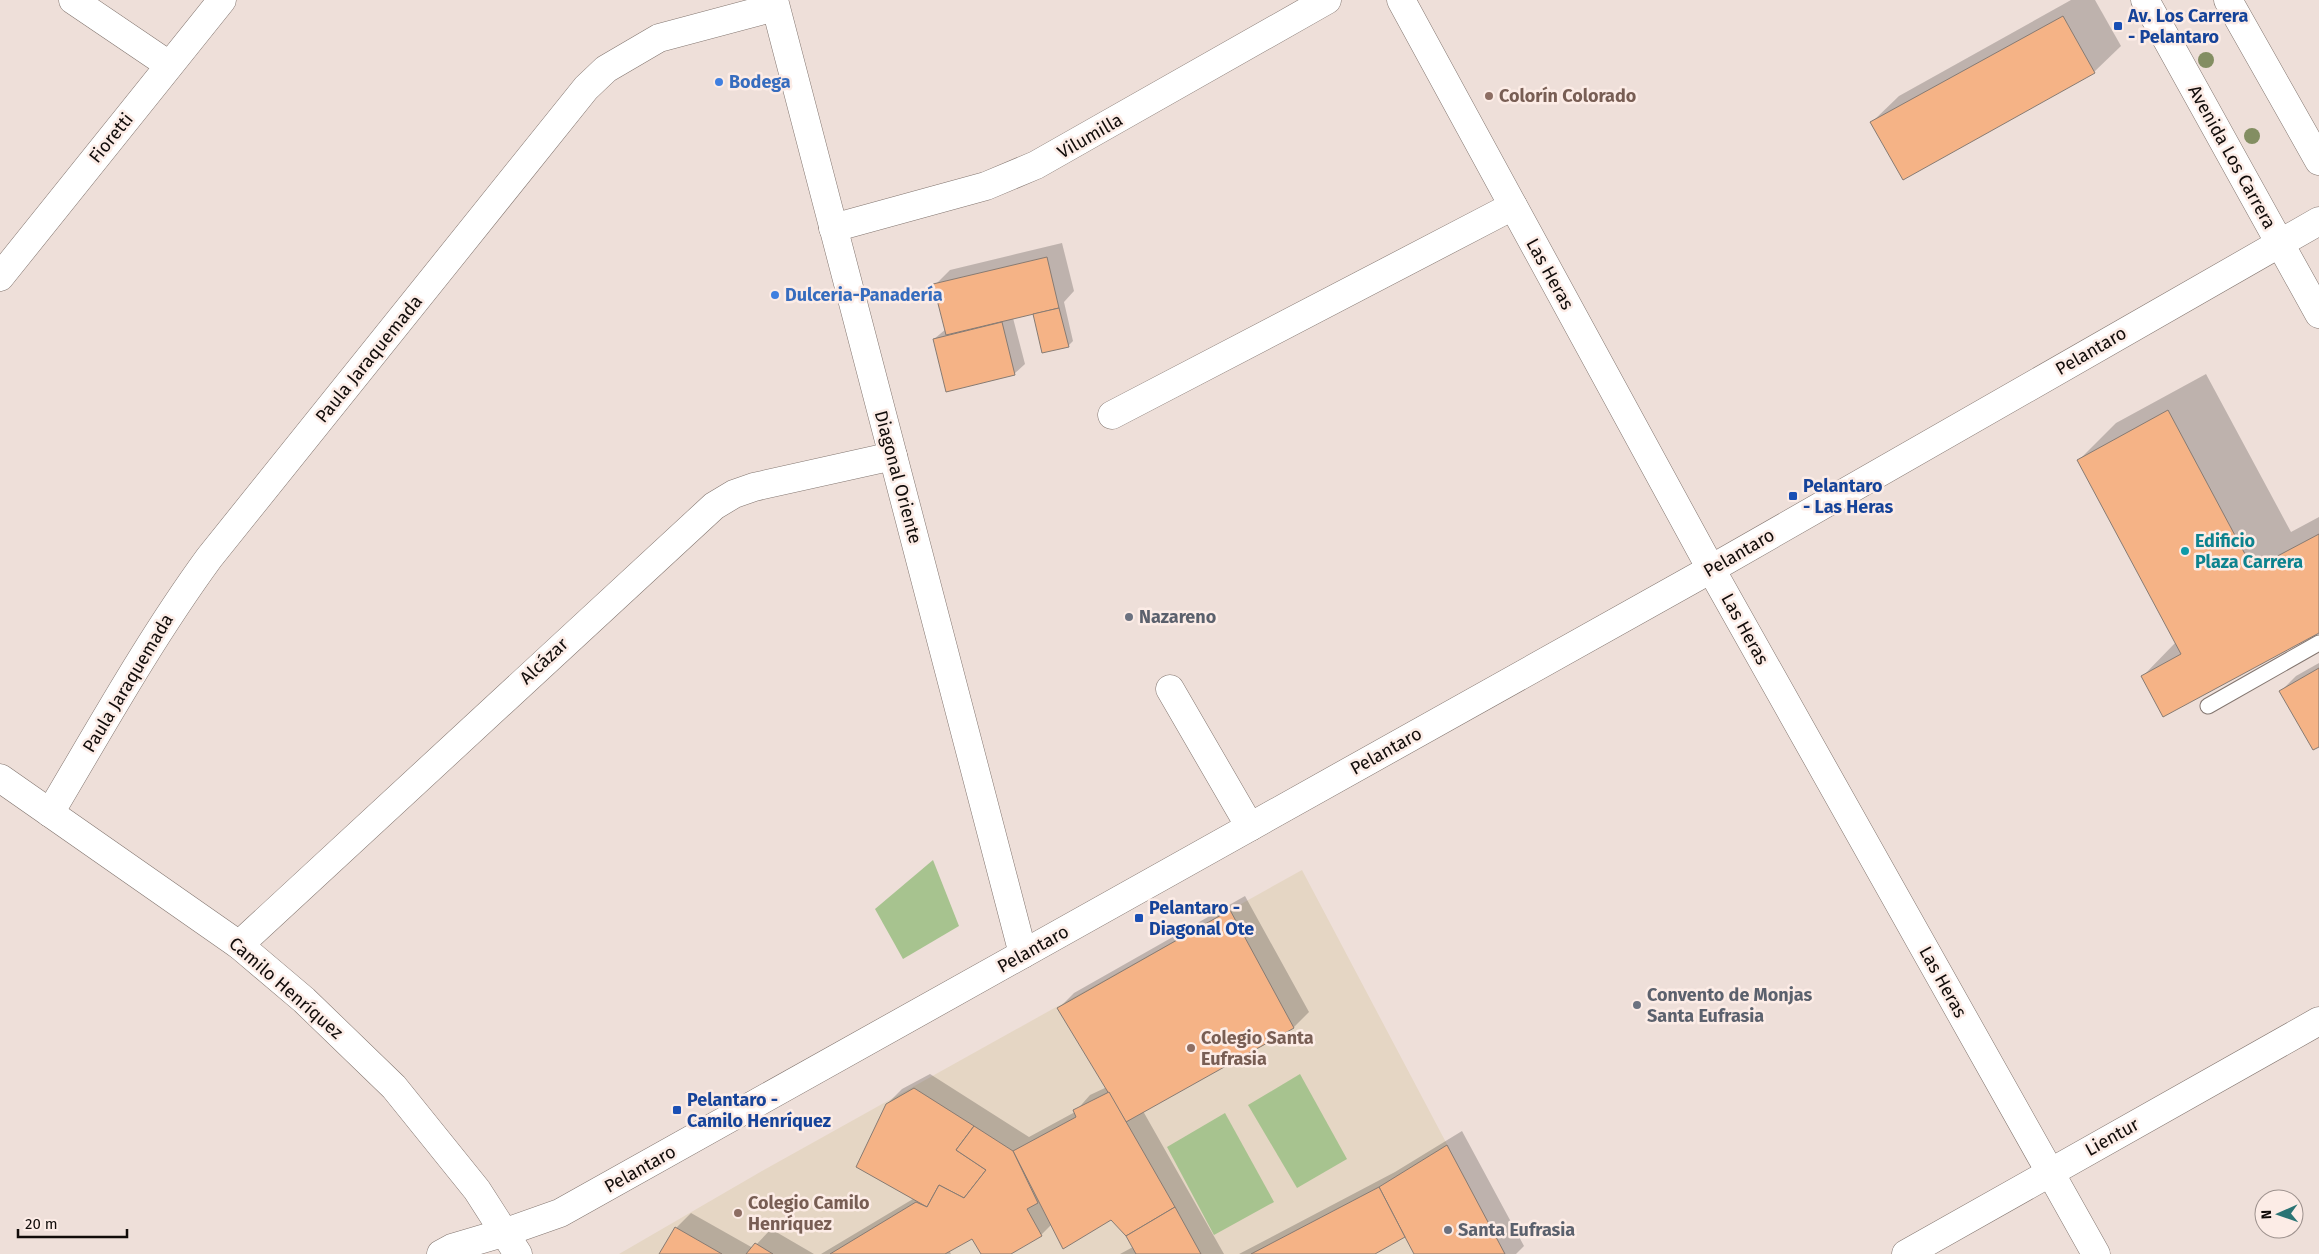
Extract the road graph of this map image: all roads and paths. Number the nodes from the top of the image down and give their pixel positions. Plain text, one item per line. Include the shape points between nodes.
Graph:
1 (73, 0) edge
2 (222, 0) edge
3 (1327, 0) edge
4 (1401, 0) edge
5 (2145, 0) edge
6 (2228, 0) edge
7 (774, 4) edge
8 (169, 65) junction
9 (2319, 161) edge
10 (1513, 206) junction
11 (2319, 221) edge
12 (833, 228) junction
13 (2279, 243) junction
14 (0, 277) edge
15 (2319, 314) edge
16 (1112, 415) dead end
17 (893, 456) junction
18 (1711, 569) junction
19 (2319, 643) edge
20 (1170, 689) dead end
21 (2208, 706) dead end
22 (0, 778) edge
23 (50, 813) junction
24 (1250, 827) junction
25 (239, 945) junction
26 (1023, 954) junction
27 (2319, 1021) edge
28 (2050, 1172) junction
29 (512, 1243) edge
30 (441, 1254) edge
31 (1906, 1254) edge
32 (2096, 1254) edge

1 - 8 street
2 - 8 street, Fioretti
3 - 12 street, Vilumilla via 1036,165 986,186
4 - 10 street, Las Heras
5 - 13 street, Avenida Los Carrera
6 - 9 street
7 - 12 street, Diagonal Oriente
7 - 23 street, Paula Jaraquemada via 659,38 606,69 586,88 204,565 158,633
8 - 14 street, Fioretti
10 - 16 street
10 - 18 street, Las Heras
11 - 13 street, Pelantaro
12 - 17 street, Diagonal Oriente
13 - 15 street, Avenida Los Carrera
13 - 18 street, Pelantaro
17 - 25 street, Alcázar via 754,487 714,506
17 - 26 street, Diagonal Oriente
18 - 24 street, Pelantaro
18 - 28 street, Las Heras
19 - 21 lane
20 - 24 street
22 - 23 street, Camilo Henríquez
23 - 25 street, Camilo Henríquez
24 - 26 street, Pelantaro
25 - 29 street, Camilo Henríquez via 304,1000 394,1087 477,1190
26 - 29 street, Pelantaro
27 - 28 street, Lientur
28 - 31 street, Lientur
28 - 32 street, Las Heras
29 - 30 street, Pelantaro via 452,1248

